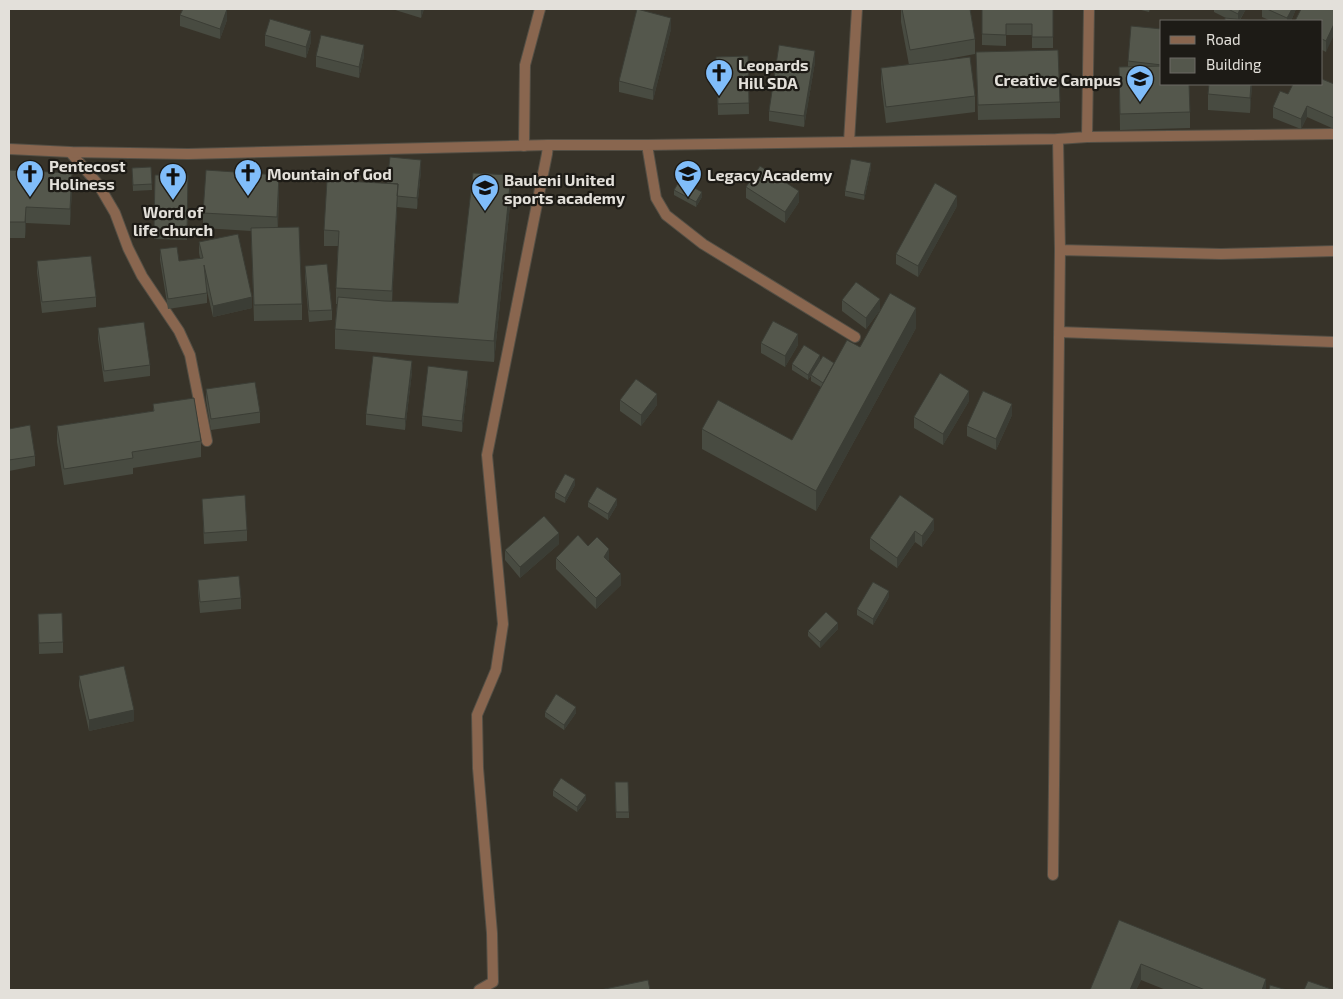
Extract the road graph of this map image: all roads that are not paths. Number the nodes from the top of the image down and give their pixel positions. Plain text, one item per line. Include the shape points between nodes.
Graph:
1 (540, 9) edge
2 (856, 9) edge
3 (1089, 9) edge
4 (1334, 134) edge
5 (1087, 137) junction
6 (1058, 139) junction
7 (849, 142) junction
8 (548, 145) junction
9 (646, 145) junction
10 (524, 146) junction
11 (9, 149) edge
12 (70, 152) junction
13 (1060, 250) junction
14 (1334, 251) edge
15 (1059, 332) junction
16 (854, 337) dead end
17 (1334, 342) edge
18 (206, 441) dead end
19 (1053, 875) dead end
20 (479, 990) edge

1 - 10 street via 524,65
2 - 7 street
3 - 5 street
4 - 5 street
5 - 6 street
6 - 7 street
6 - 13 street
7 - 9 street
8 - 9 street
8 - 10 street
8 - 20 street via 487,455 503,624 496,670 477,715 493,982
9 - 16 street via 656,198 666,215 703,244
10 - 12 street via 188,154
11 - 12 street
12 - 18 street via 98,184 115,213 142,276 179,331 190,355
13 - 14 street via 1220,254
13 - 15 street
15 - 17 street
15 - 19 street

